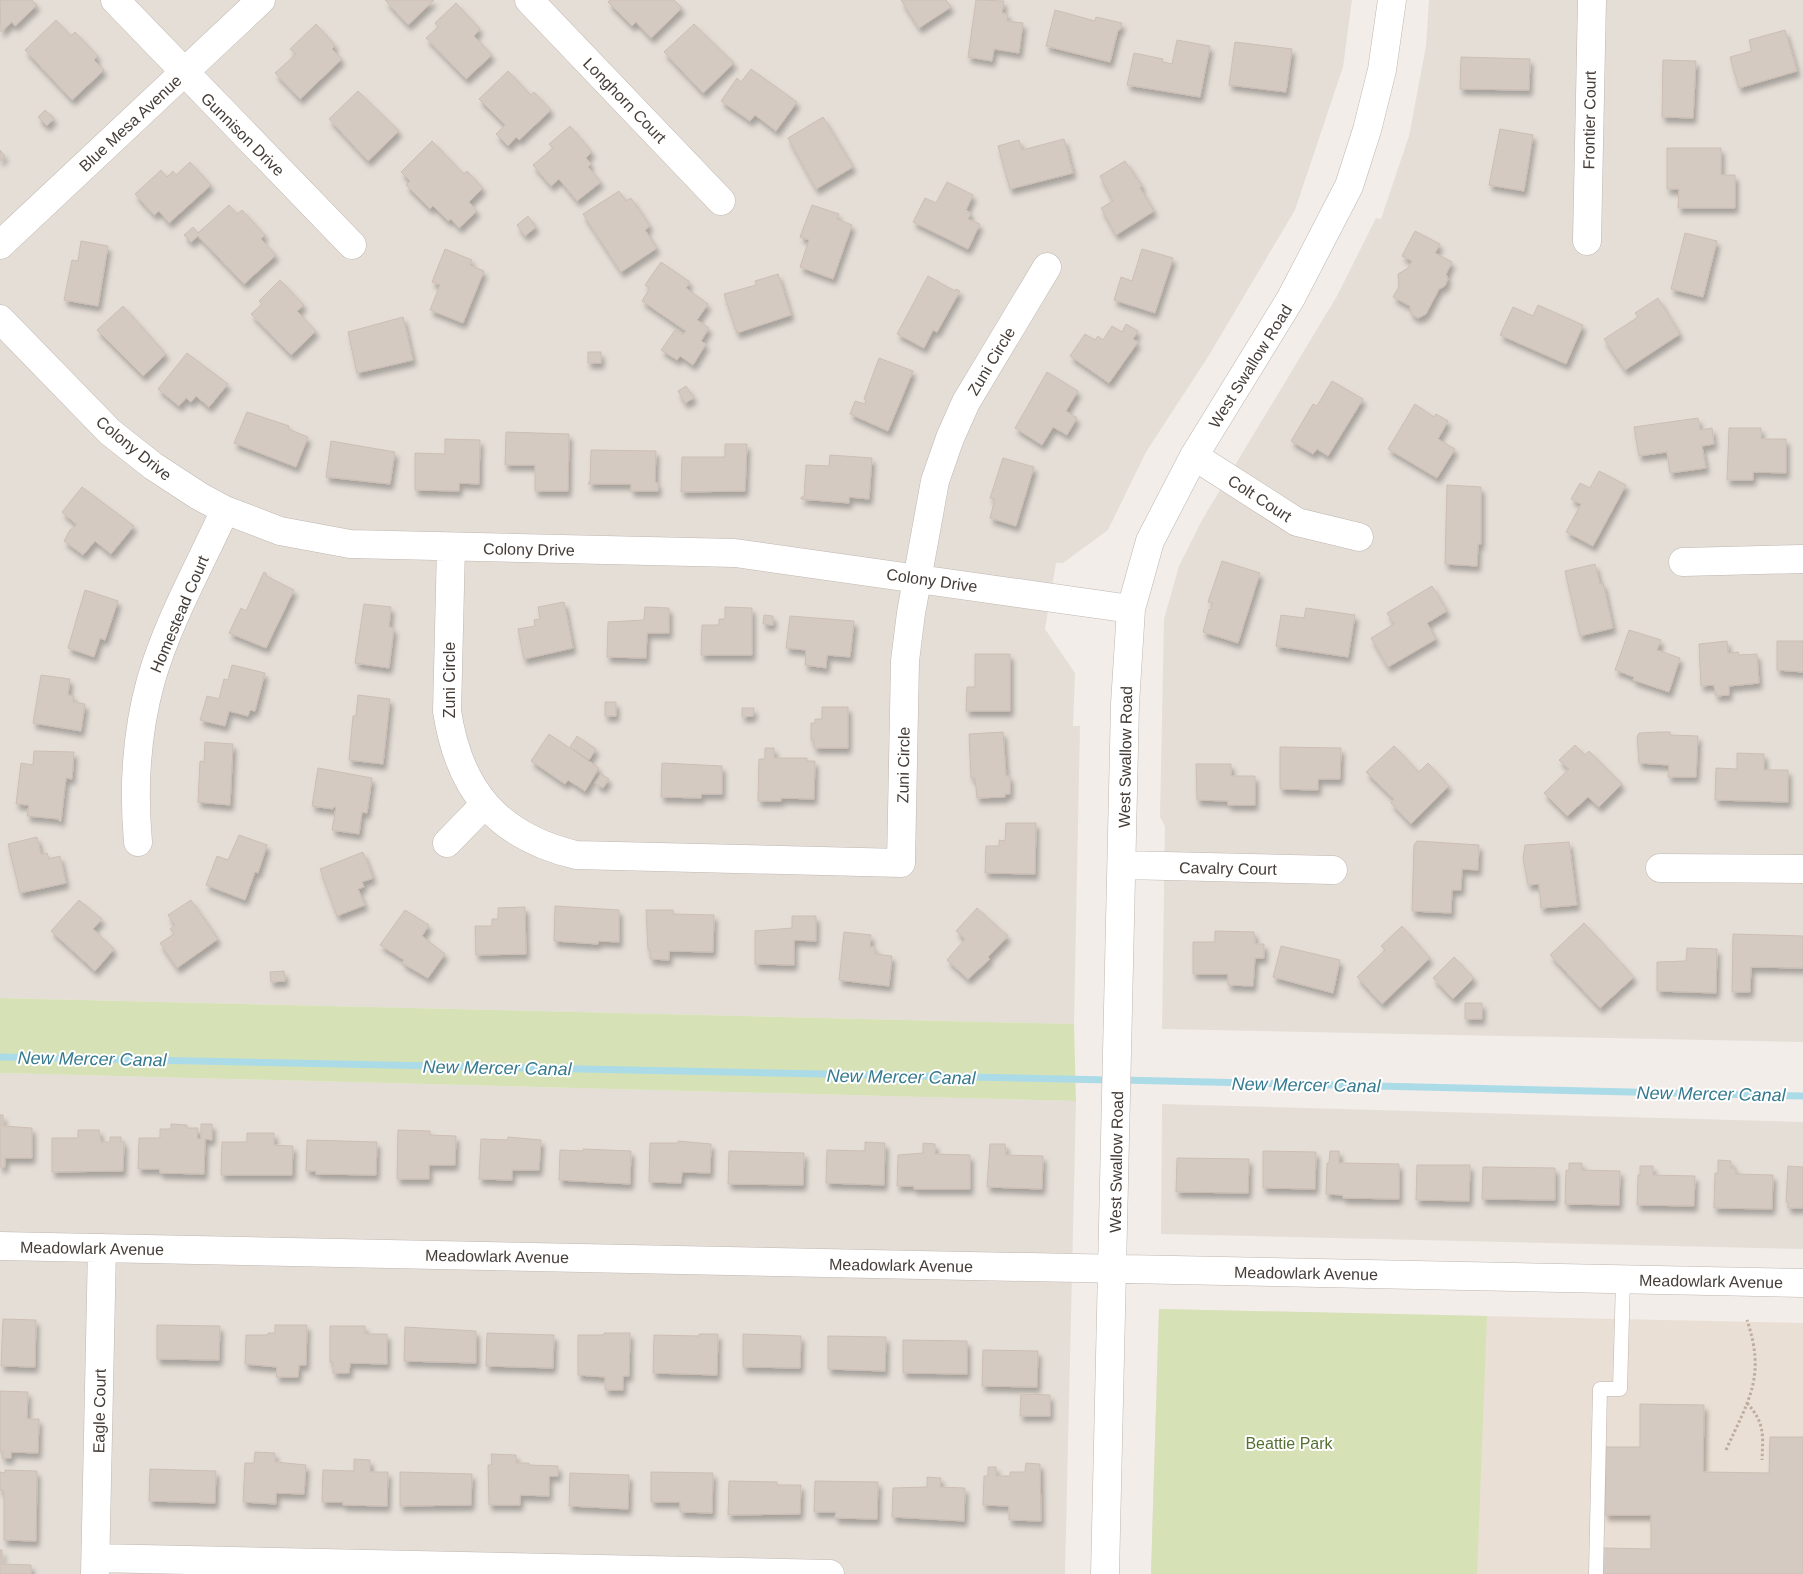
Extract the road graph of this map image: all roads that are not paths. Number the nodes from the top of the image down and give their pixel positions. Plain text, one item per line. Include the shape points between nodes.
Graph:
1 (115, 0) edge
2 (261, 0) edge
3 (529, 0) edge
4 (1392, 0) edge
5 (1592, 0) edge
6 (183, 73) junction
7 (721, 201) dead end
8 (1586, 241) dead end
9 (0, 245) edge
10 (352, 245) dead end
11 (1047, 267) dead end
12 (0, 319) edge
13 (1194, 456) junction
14 (225, 510) junction
15 (1359, 537) dead end
16 (451, 547) junction
17 (1803, 559) edge
18 (1683, 562) dead end
19 (917, 578) junction
20 (1131, 609) junction
21 (484, 805) junction
22 (138, 842) dead end
23 (447, 843) dead end
24 (1123, 866) junction
25 (1660, 868) dead end
26 (1803, 869) edge
27 (1333, 870) dead end
28 (0, 1246) edge
29 (102, 1248) junction
30 (1114, 1269) junction
31 (1623, 1280) junction
32 (1803, 1283) edge
33 (95, 1566) edge
34 (440, 1570) edge
35 (775, 1573) edge
36 (830, 1574) edge
37 (1105, 1574) edge
38 (1596, 1574) edge

1 - 6 street, Gunnison Drive
2 - 6 street, Blue Mesa Avenue
3 - 7 street, Longhorn Court
4 - 13 street, West Swallow Road via 1382,70 1349,186 1292,298
5 - 8 street, Frontier Court
6 - 9 street, Blue Mesa Avenue
6 - 10 street, Gunnison Drive
11 - 19 street, Zuni Circle via 966,402 950,438 935,481
12 - 14 street, Colony Drive via 110,432 153,466
13 - 15 street, Colt Court via 1297,522
13 - 20 street, West Swallow Road via 1150,541
14 - 16 street, Colony Drive via 305,537 350,544
14 - 22 street, Homestead Court via 168,634 151,680 136,762
16 - 19 street, Colony Drive via 735,553
16 - 21 street, Zuni Circle via 447,711 457,758
17 - 18 street
19 - 20 street, Colony Drive
19 - 21 street, Zuni Circle via 905,661 901,863 576,855 526,837
20 - 24 street, West Swallow Road via 1125,704
21 - 23 street
24 - 27 street, Cavalry Court
24 - 30 street, West Swallow Road
25 - 26 street
28 - 29 street, Meadowlark Avenue
29 - 30 street, Meadowlark Avenue
29 - 33 street, Eagle Court
30 - 31 street, Meadowlark Avenue
30 - 37 street, West Swallow Road
31 - 32 street, Meadowlark Avenue
31 - 38 lane via 1620,1389 1600,1389
33 - 34 street
34 - 35 street
35 - 36 street

